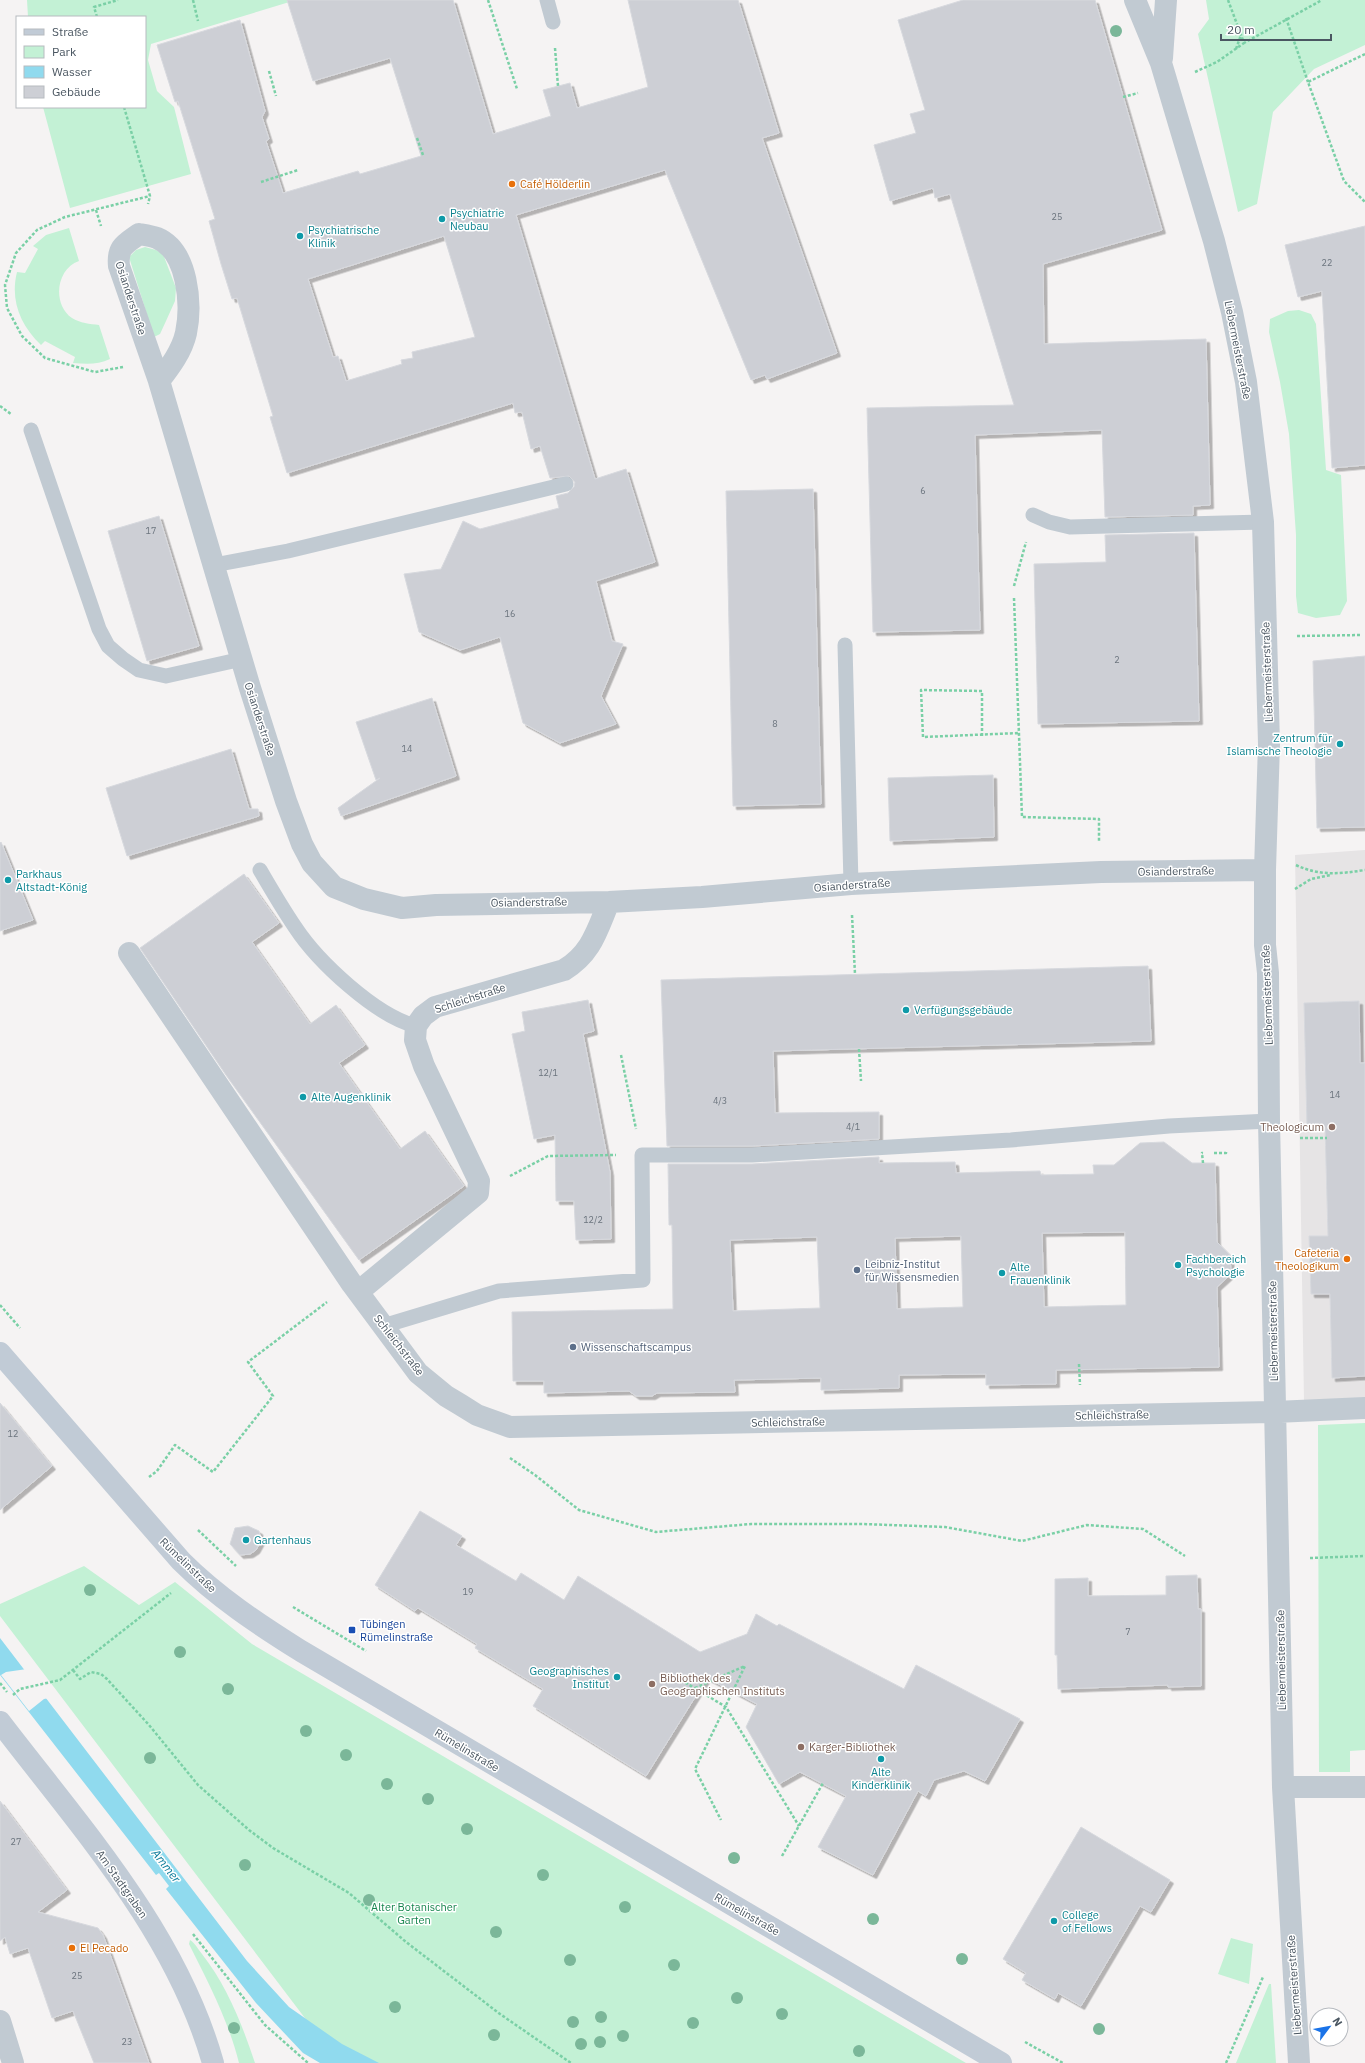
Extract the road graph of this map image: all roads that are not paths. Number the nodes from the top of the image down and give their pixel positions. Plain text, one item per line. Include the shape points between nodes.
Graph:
1 (547, 0) edge
2 (1135, 0) edge
3 (1166, 0) edge
4 (553, 22) road end
5 (1161, 63) junction
6 (159, 381) junction
7 (31, 430) dead end
8 (566, 484) dead end
9 (1033, 515) road end
10 (1263, 522) junction
11 (214, 565) junction
12 (845, 645) dead end
13 (242, 659) junction
14 (260, 870) dead end
15 (1265, 870) junction
16 (851, 884) junction
17 (609, 902) junction
18 (129, 953) dead end
19 (416, 1026) junction
20 (1269, 1121) junction
21 (355, 1288) junction
22 (383, 1326) junction
23 (0, 1353) edge
24 (1365, 1408) edge
25 (1275, 1412) junction
26 (2, 1731) edge
27 (1283, 1787) junction
28 (1365, 1787) edge
29 (0, 2021) edge
30 (13, 2063) edge
31 (213, 2063) edge
32 (1001, 2063) edge
33 (1299, 2063) edge

1 - 4 lane
2 - 5 street, Liebermeisterstraße
3 - 5 street, Liebermeisterstraße
5 - 10 street, Liebermeisterstraße via 1214,241 1232,312 1246,382
6 - 6 street, Osianderstraße via 174,363 186,333 189,295 184,272 169,246 158,238 139,234 122,247 118,256 119,266
6 - 11 street, Osianderstraße
7 - 13 lane via 99,629 108,646 139,670 166,676
8 - 11 lane via 288,551
9 - 10 lane via 1049,522 1070,526
10 - 15 street, Liebermeisterstraße via 1269,744
11 - 13 street, Osianderstraße
12 - 16 lane
13 - 17 street, Osianderstraße via 302,844 312,863 334,887 364,899 402,908 451,904
14 - 19 lane via 296,928 331,969 386,1014
15 - 16 street, Osianderstraße via 1101,872
15 - 20 street, Liebermeisterstraße
16 - 17 street, Osianderstraße
17 - 19 street, Schleichstraße via 585,954 564,970 436,1007
18 - 21 street, Schleichstraße
19 - 21 street via 415,1040 424,1066 479,1181 478,1193
20 - 22 lane via 1169,1126 1011,1140 752,1155 642,1155 643,1280 499,1291
20 - 25 street, Liebermeisterstraße
21 - 22 street, Schleichstraße
22 - 25 street, Schleichstraße via 418,1373 446,1396 478,1415 510,1427
23 - 32 main road, Rümelinstraße via 181,1561 214,1591 260,1625 628,1845
24 - 25 street
25 - 27 street, Liebermeisterstraße
26 - 31 main road, Am Stadtgraben via 107,1861 154,1929 195,2008
27 - 28 street
27 - 33 street, Liebermeisterstraße
29 - 30 street

